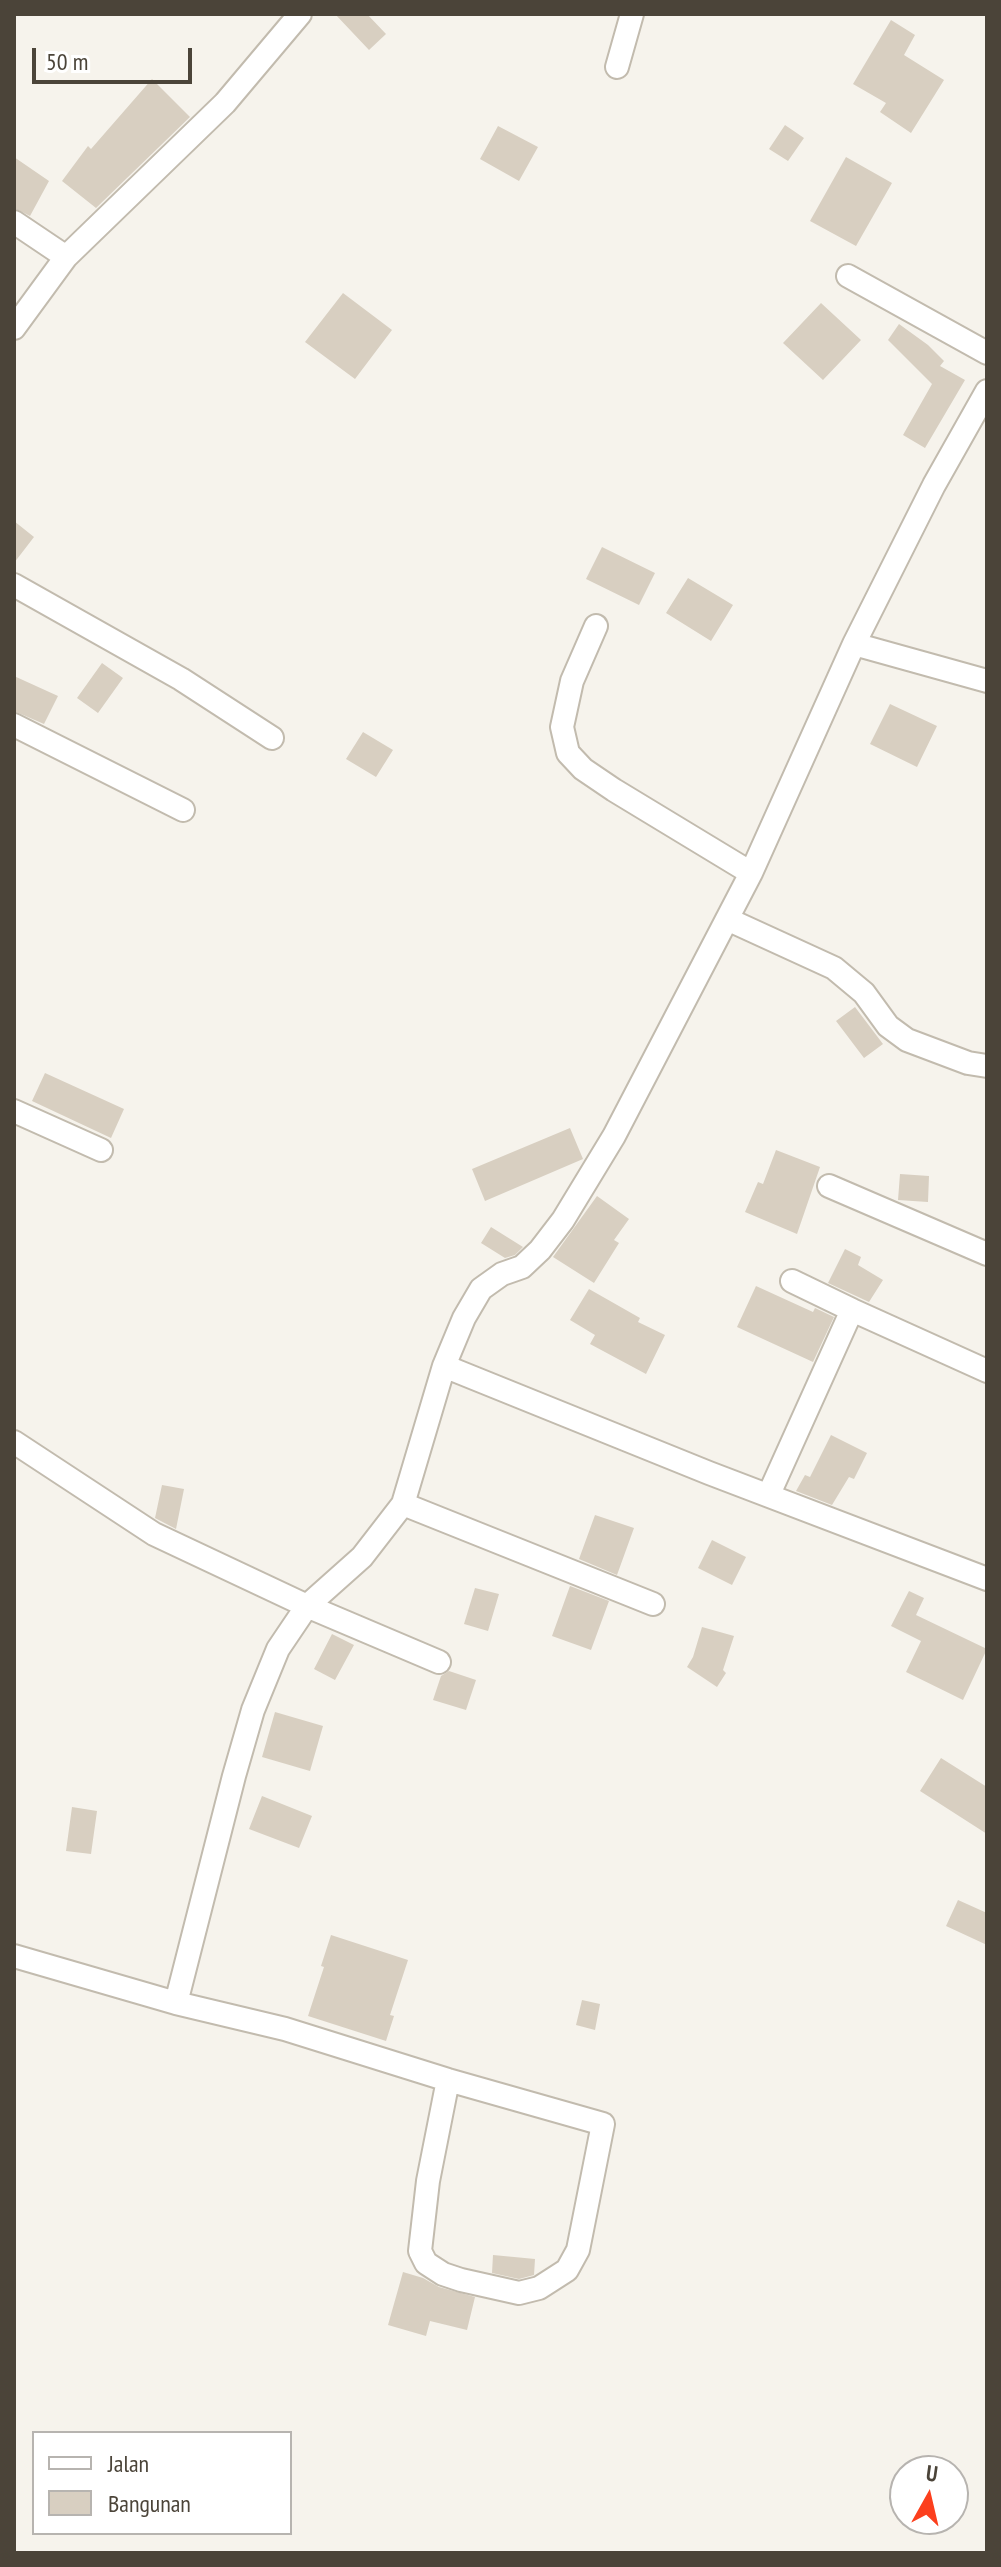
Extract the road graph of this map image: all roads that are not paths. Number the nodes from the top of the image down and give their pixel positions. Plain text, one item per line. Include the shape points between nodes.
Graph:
1 (300, 14) edge
2 (632, 14) edge
3 (617, 67) dead end
4 (14, 222) edge
5 (66, 257) junction
6 (848, 276) dead end
7 (14, 328) edge
8 (987, 353) edge
9 (987, 391) edge
10 (14, 585) edge
11 (596, 626) dead end
12 (854, 644) junction
13 (987, 681) edge
14 (14, 725) edge
15 (272, 738) dead end
16 (183, 810) dead end
17 (751, 873) junction
18 (727, 919) junction
19 (987, 1066) edge
20 (14, 1111) edge
21 (101, 1150) dead end
22 (829, 1186) dead end
23 (987, 1254) edge
24 (792, 1281) dead end
25 (852, 1310) junction
26 (444, 1366) junction
27 (987, 1371) edge
28 (14, 1442) edge
29 (769, 1494) junction
30 (403, 1504) junction
31 (987, 1579) edge
32 (653, 1604) dead end
33 (307, 1606) junction
34 (439, 1662) dead end
35 (14, 1956) edge
36 (176, 2003) junction
37 (448, 2080) junction

1 - 5 street via 225,103
2 - 3 street
4 - 5 street
5 - 7 street
6 - 8 street
9 - 12 street
10 - 15 street via 181,679
11 - 17 street via 572,681 562,727 568,753 614,790
12 - 13 street
12 - 17 street
14 - 16 street
17 - 18 street
18 - 19 street via 834,968 907,1040
18 - 26 street via 614,1136 563,1220 522,1267 481,1289
20 - 21 street
22 - 23 street
24 - 25 street
25 - 27 street
25 - 29 street
26 - 29 street
26 - 30 street
28 - 33 street via 154,1534
29 - 31 street
30 - 32 street
30 - 33 street via 362,1557
33 - 34 street
33 - 36 street via 278,1649 253,1710
35 - 36 street
36 - 37 street via 285,2029
37 - 37 street via 603,2124 578,2250 567,2270 539,2288 519,2293 461,2280 426,2263 420,2251

